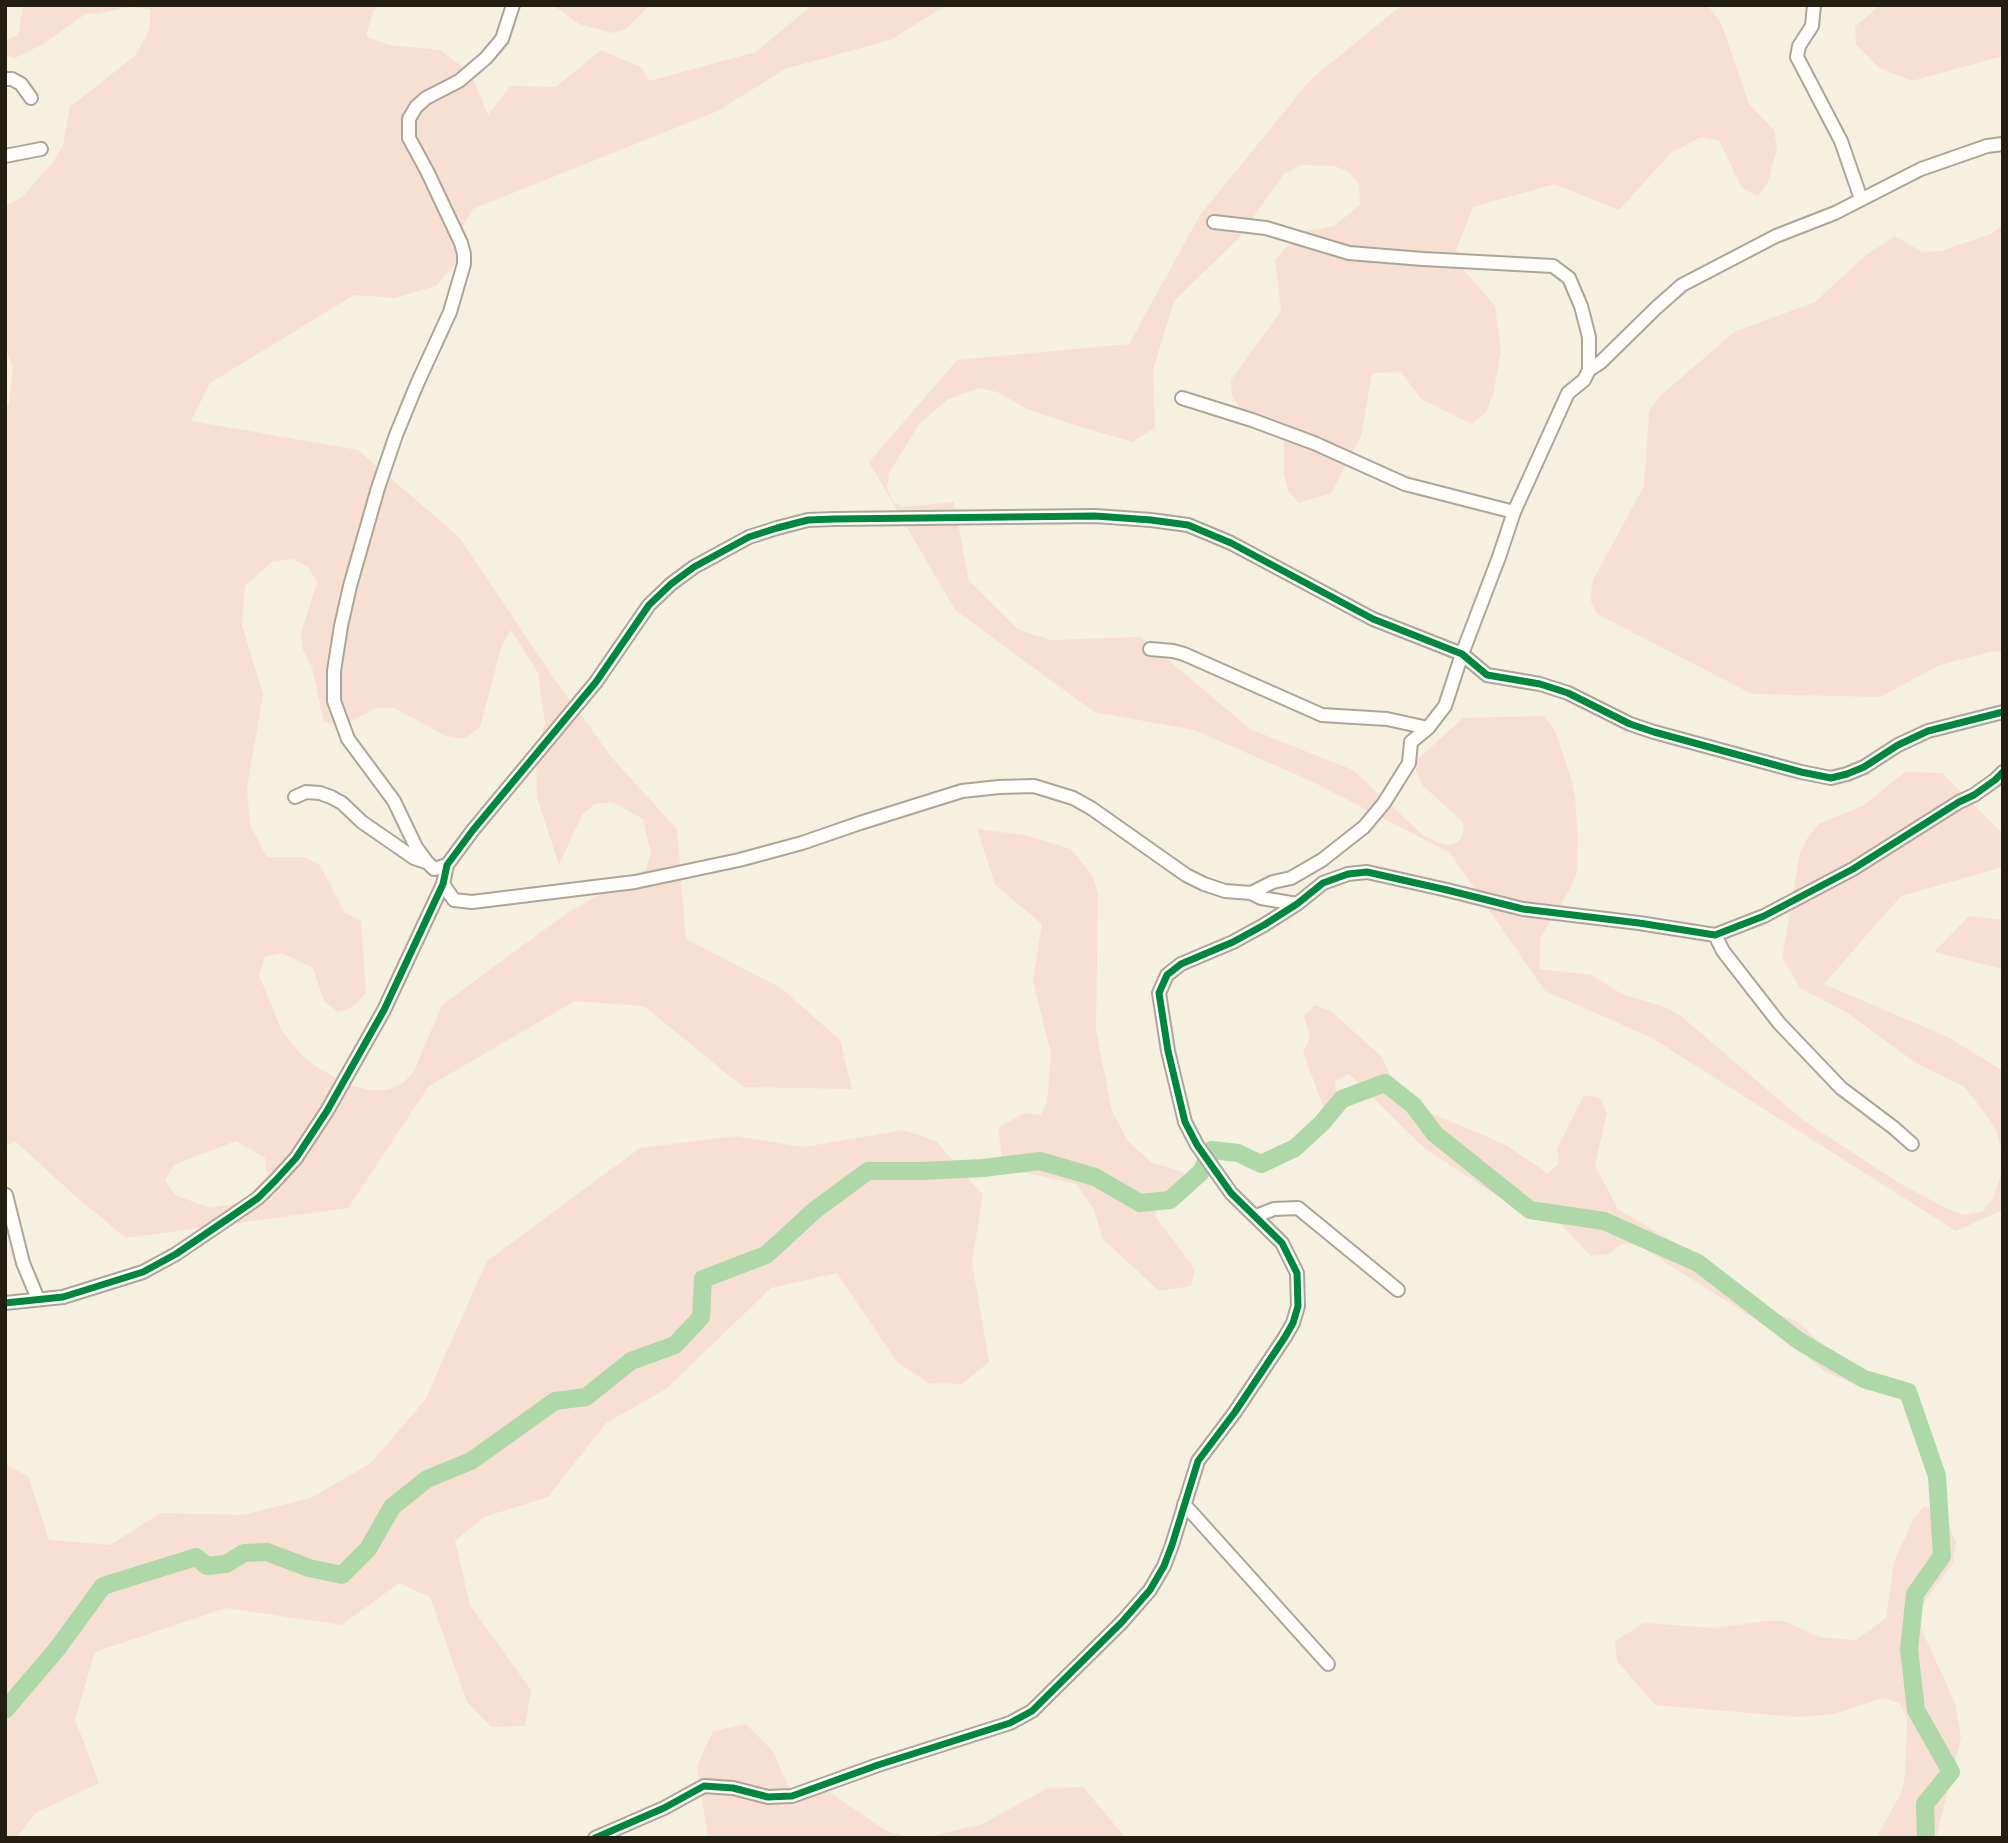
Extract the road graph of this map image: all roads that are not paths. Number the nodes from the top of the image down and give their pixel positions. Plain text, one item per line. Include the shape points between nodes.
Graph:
1 (513, 5) edge
2 (1814, 5) edge
3 (5, 79) edge
4 (31, 98) dead end
5 (2003, 144) edge
6 (41, 149) dead end
7 (5, 156) edge
8 (1861, 199) junction
9 (1214, 222) dead end
10 (1589, 370) junction
11 (1182, 398) dead end
12 (1514, 512) junction
13 (1150, 649) dead end
14 (1462, 654) junction
15 (2003, 712) edge
16 (1428, 729) junction
17 (2003, 772) edge
18 (295, 797) dead end
19 (426, 862) junction
20 (447, 865) junction
21 (443, 884) junction
22 (1251, 893) junction
23 (1297, 904) junction
24 (1715, 935) junction
25 (1912, 1143) dead end
26 (5, 1195) edge
27 (1256, 1216) junction
28 (1398, 1290) dead end
29 (38, 1299) junction
30 (5, 1303) edge
31 (1184, 1504) junction
32 (1328, 1664) dead end
33 (595, 1838) edge

1 - 19 street via 502,39 486,58 459,81 426,98 409,118 409,138 461,243 464,264 450,312 411,396 378,488 350,586 334,671 334,701 348,739 394,801
2 - 8 street via 1814,19 1797,57 1841,141
3 - 4 street via 21,85
5 - 8 street via 1921,169
6 - 7 street
8 - 10 street via 1682,285
9 - 10 street via 1266,228 1349,253 1553,266 1569,278 1581,306 1589,337
10 - 12 street via 1568,393
11 - 12 street via 1314,443 1405,484
12 - 14 street
13 - 16 street via 1184,654 1322,715 1387,719
14 - 15 street via 1487,675 1568,693 1630,724 1831,778 1864,767 1928,731
14 - 16 street via 1445,706
14 - 20 street via 1373,619 1188,525 1095,516 808,520 749,537 694,567 656,598 596,682
16 - 22 street via 1411,743 1409,764 1364,827 1322,860
17 - 24 street via 1853,869 1764,916
18 - 19 street via 306,792 331,797
19 - 20 street via 434,869
20 - 21 street
21 - 22 street via 454,900 472,902 635,882 802,844 952,794 1034,786 1091,808 1195,880 1226,891
21 - 29 street via 384,1010 327,1111 275,1181 232,1216 143,1272 63,1297
22 - 23 street
23 - 24 street via 1323,883 1348,873 1367,872 1523,909
23 - 27 street via 1233,942 1181,964 1167,975 1159,993 1185,1122 1224,1184
24 - 25 street via 1788,1032 1841,1087
26 - 29 street
27 - 28 street via 1274,1209 1298,1208
27 - 31 street via 1291,1259 1297,1273 1298,1306 1285,1337 1199,1461
29 - 30 street
31 - 32 street
31 - 33 street via 1164,1566 1150,1590 1032,1712 793,1796 768,1797 704,1786

